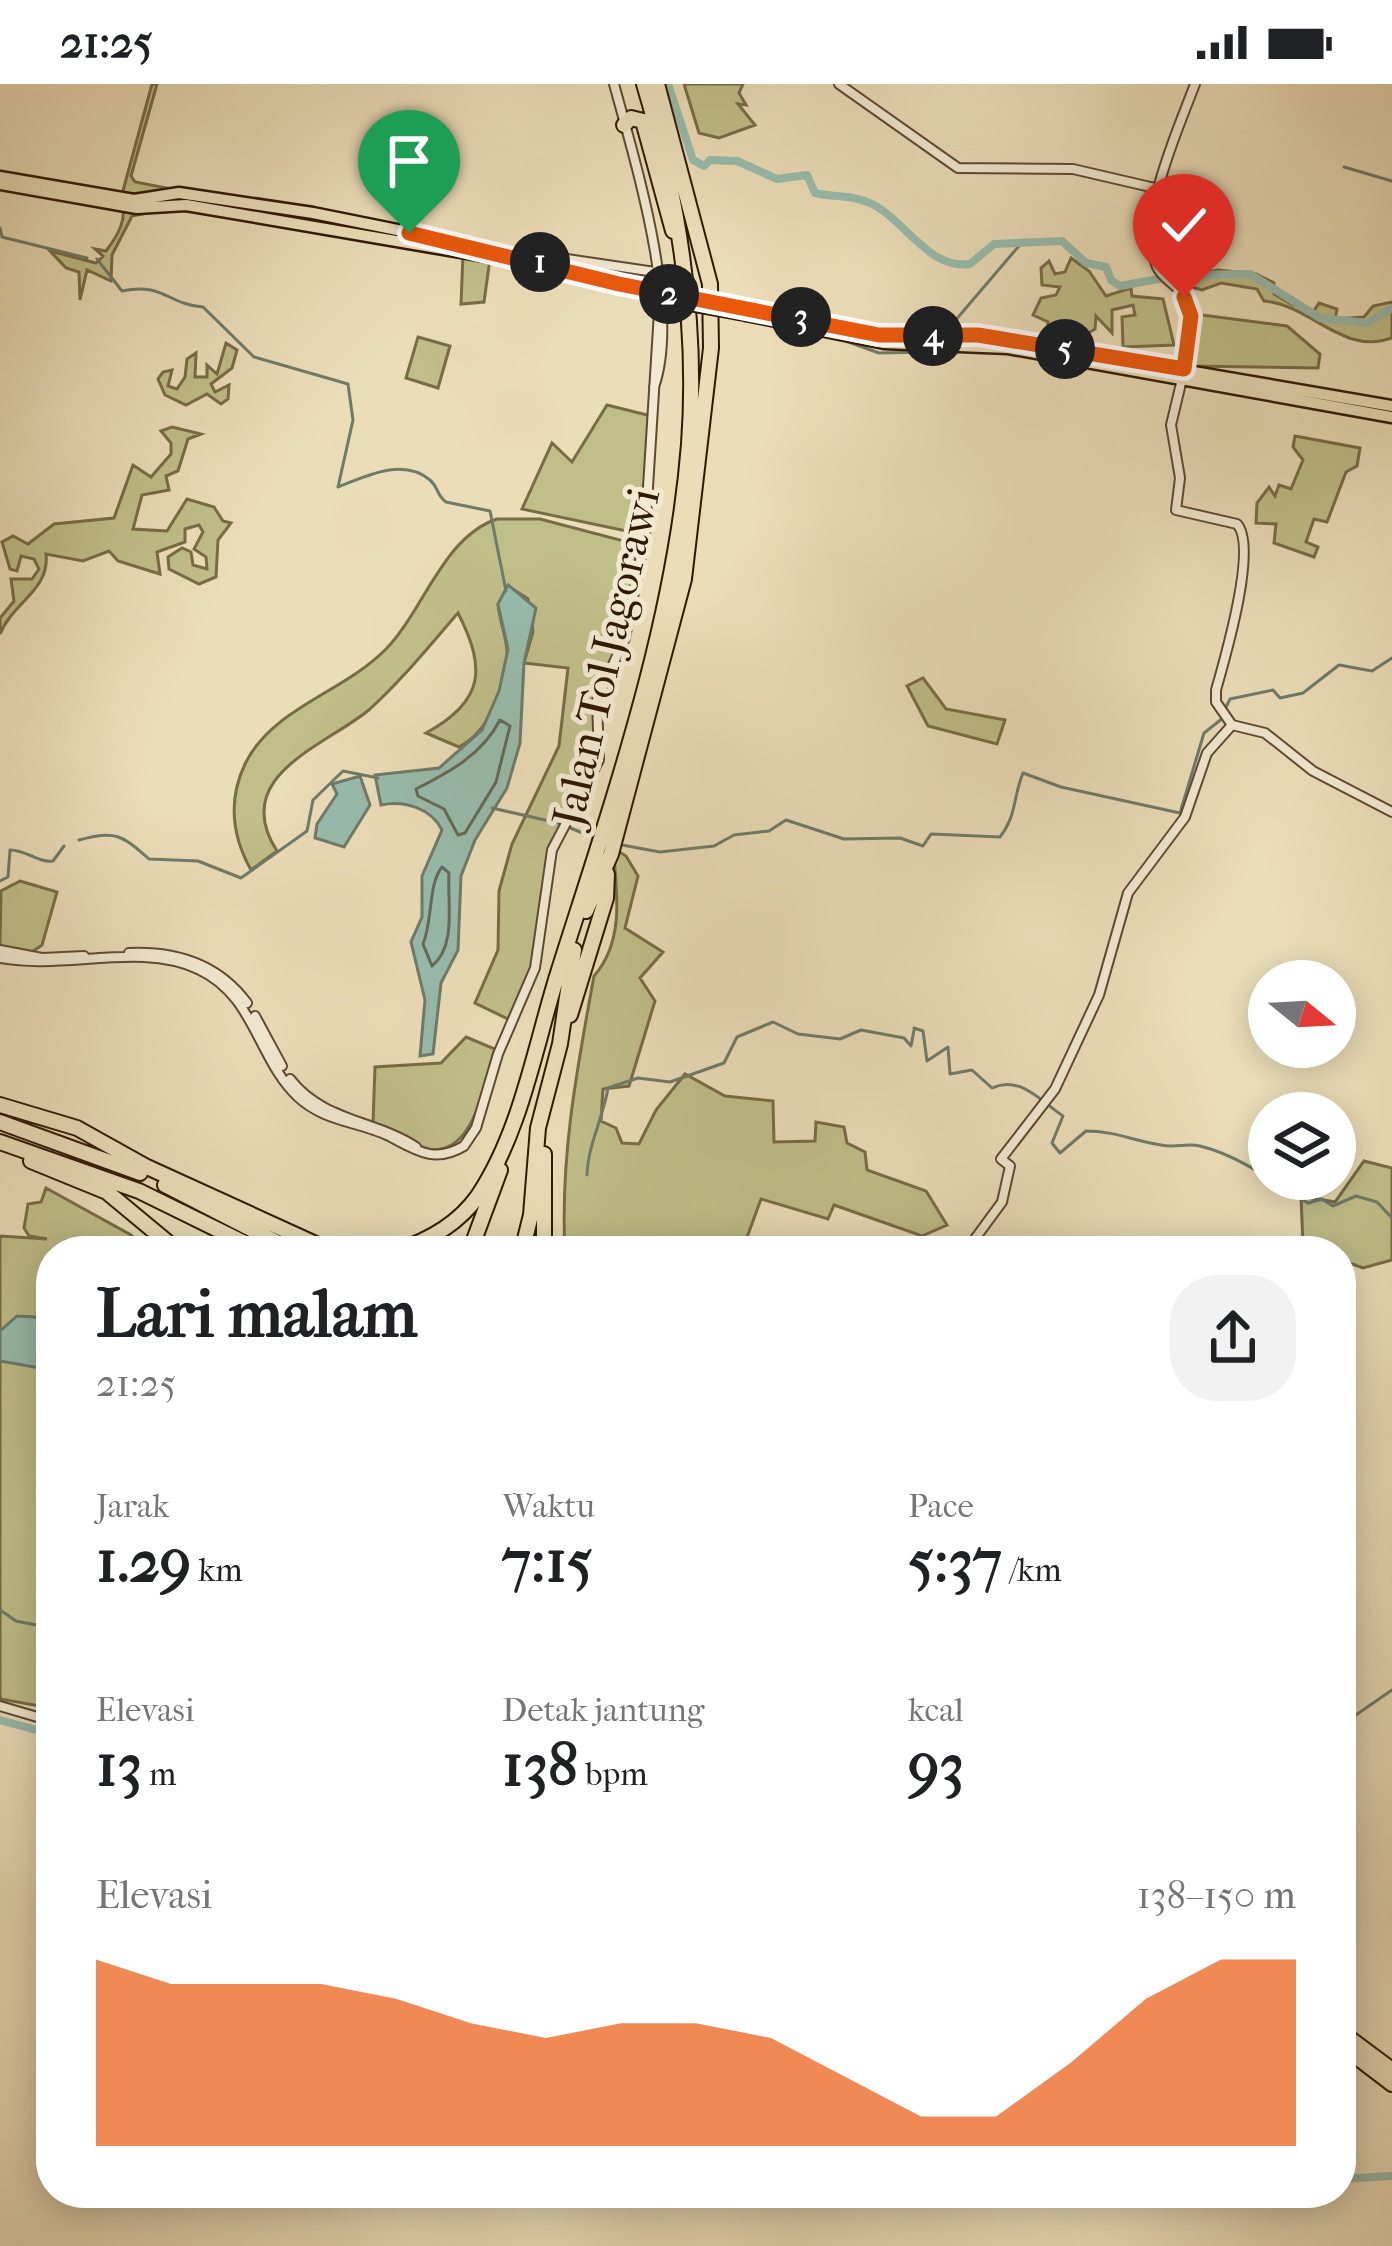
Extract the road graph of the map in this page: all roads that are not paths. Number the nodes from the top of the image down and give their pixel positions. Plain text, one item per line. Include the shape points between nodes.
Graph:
1 (614, 84) edge
2 (644, 84) edge
3 (657, 84) edge
4 (839, 84) edge
5 (1195, 84) edge
6 (626, 119) junction
7 (0, 180) edge
8 (1159, 189) junction
9 (374, 232) junction
10 (684, 251) junction
11 (526, 258) junction
12 (655, 272) junction
13 (742, 311) junction
14 (978, 340) junction
15 (1183, 374) junction
16 (1392, 406) edge
17 (1392, 417) edge
18 (1232, 725) junction
19 (1392, 812) edge
20 (612, 825) junction
21 (605, 857) junction
22 (0, 954) edge
23 (564, 958) junction
24 (0, 1105) edge
25 (0, 1121) edge
26 (0, 1146) edge
27 (160, 1236) edge
28 (231, 1236) edge
29 (264, 1236) edge
30 (298, 1236) edge
31 (427, 1236) edge
32 (476, 1236) edge
33 (525, 1236) edge
34 (545, 1236) edge
35 (976, 1236) edge
36 (0, 1706) edge
37 (36, 1717) edge
38 (1356, 2043) edge
39 (1356, 2056) edge
40 (1392, 2070) edge
41 (1392, 2084) edge

1 - 6 street
2 - 10 highway, Jalan Tol Jagorawi
3 - 20 highway, Jalan Tol Jagorawi via 710,284 711,349 684,578
4 - 8 street via 958,168 1073,169
5 - 8 street
6 - 10 highway via 643,121
6 - 12 street
7 - 9 main road via 134,200 179,193
8 - 15 street via 1156,262 1191,316
9 - 11 main road
9 - 11 main road
10 - 20 highway, Jalan Tol Jagorawi via 691,398 676,546
11 - 12 street
11 - 13 main road, bridge
12 - 22 street via 665,345 632,615 597,700 599,760 545,874 535,968 464,1146 436,1156 329,1118 292,1091 234,995 185,964 152,957 40,966
13 - 14 main road via 879,335
13 - 14 main road via 884,343
14 - 15 main road
15 - 16 main road
15 - 17 main road
15 - 18 street via 1171,424 1176,510 1237,524 1244,536 1236,616 1216,690
18 - 19 street via 1264,733 1312,771
18 - 35 street via 1209,750 1186,814 1125,901 1099,994 1049,1096 1001,1159 1010,1166 1009,1187
20 - 21 highway, Jalan Tol Jagorawi
21 - 23 highway, Jalan Tol Jagorawi
21 - 33 highway via 571,961
21 - 34 highway via 606,898 550,1107
23 - 31 highway via 482,1189 451,1224
23 - 32 highway via 529,1092
24 - 30 highway via 77,1128
25 - 29 highway via 110,1159
26 - 27 highway via 107,1192
26 - 28 highway via 140,1191
36 - 37 street
38 - 40 highway
39 - 41 highway

